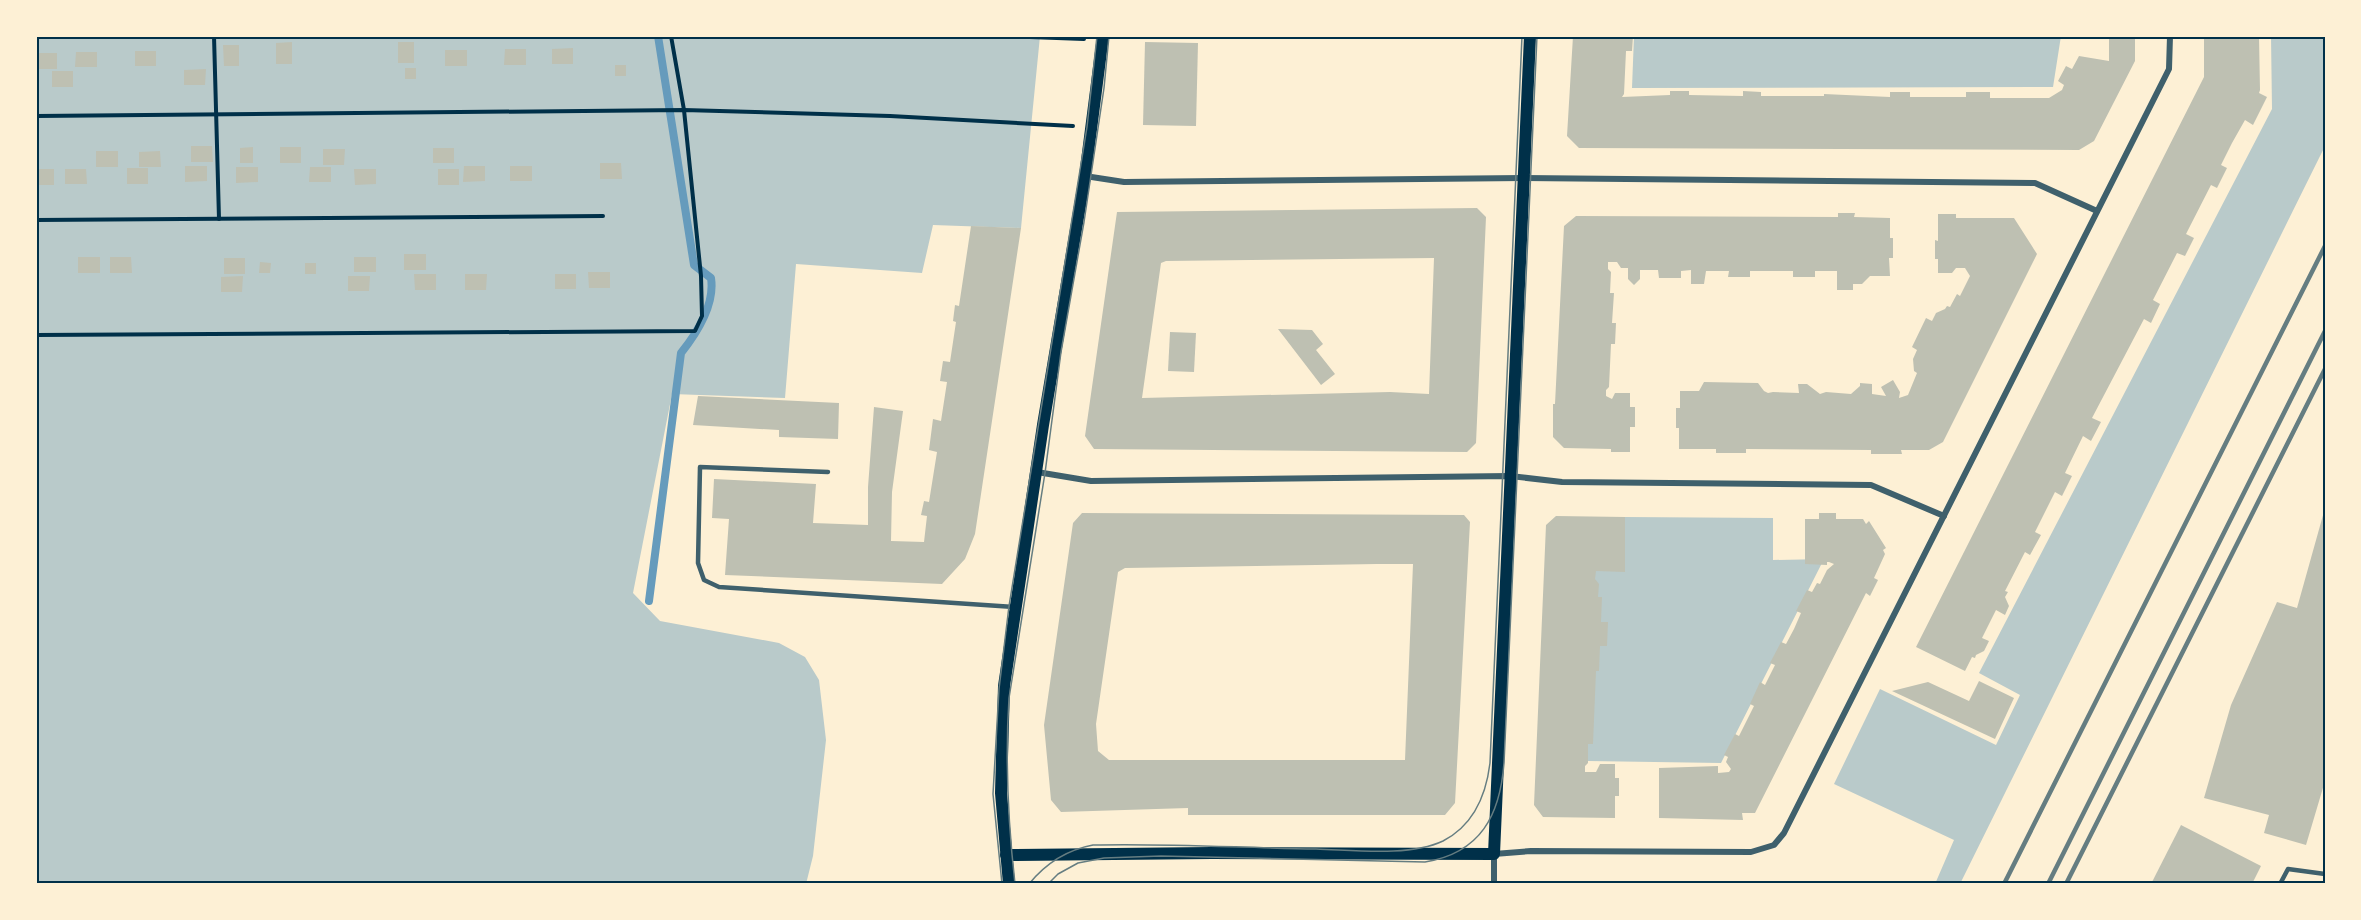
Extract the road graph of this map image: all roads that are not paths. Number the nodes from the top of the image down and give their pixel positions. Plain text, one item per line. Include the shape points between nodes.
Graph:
1 (1530, 36) edge
2 (2170, 36) edge
3 (1103, 38) edge
4 (1085, 176) junction
5 (1522, 178) junction
6 (2097, 211) junction
7 (828, 472) dead end
8 (1037, 472) junction
9 (1510, 476) junction
10 (1944, 516) junction
11 (1015, 607) junction
12 (1494, 854) junction
13 (1006, 855) junction
14 (2325, 874) edge
15 (1008, 884) edge
16 (1494, 884) edge
17 (2280, 884) edge

1 - 5 main road
2 - 6 street via 2169,69
3 - 4 main road
4 - 5 street via 1124,182
4 - 8 main road
5 - 6 street via 2035,183
5 - 9 main road
6 - 10 street
7 - 11 lane via 700,467 698,563 704,580 719,587
8 - 9 street via 1091,481
8 - 11 main road
9 - 10 street via 1562,482 1870,484
9 - 12 main road
10 - 12 street via 1798,807 1774,845 1751,852
11 - 13 main road via 1003,696 1000,793
12 - 13 main road
12 - 16 street
13 - 15 main road
14 - 17 lane via 2288,869

